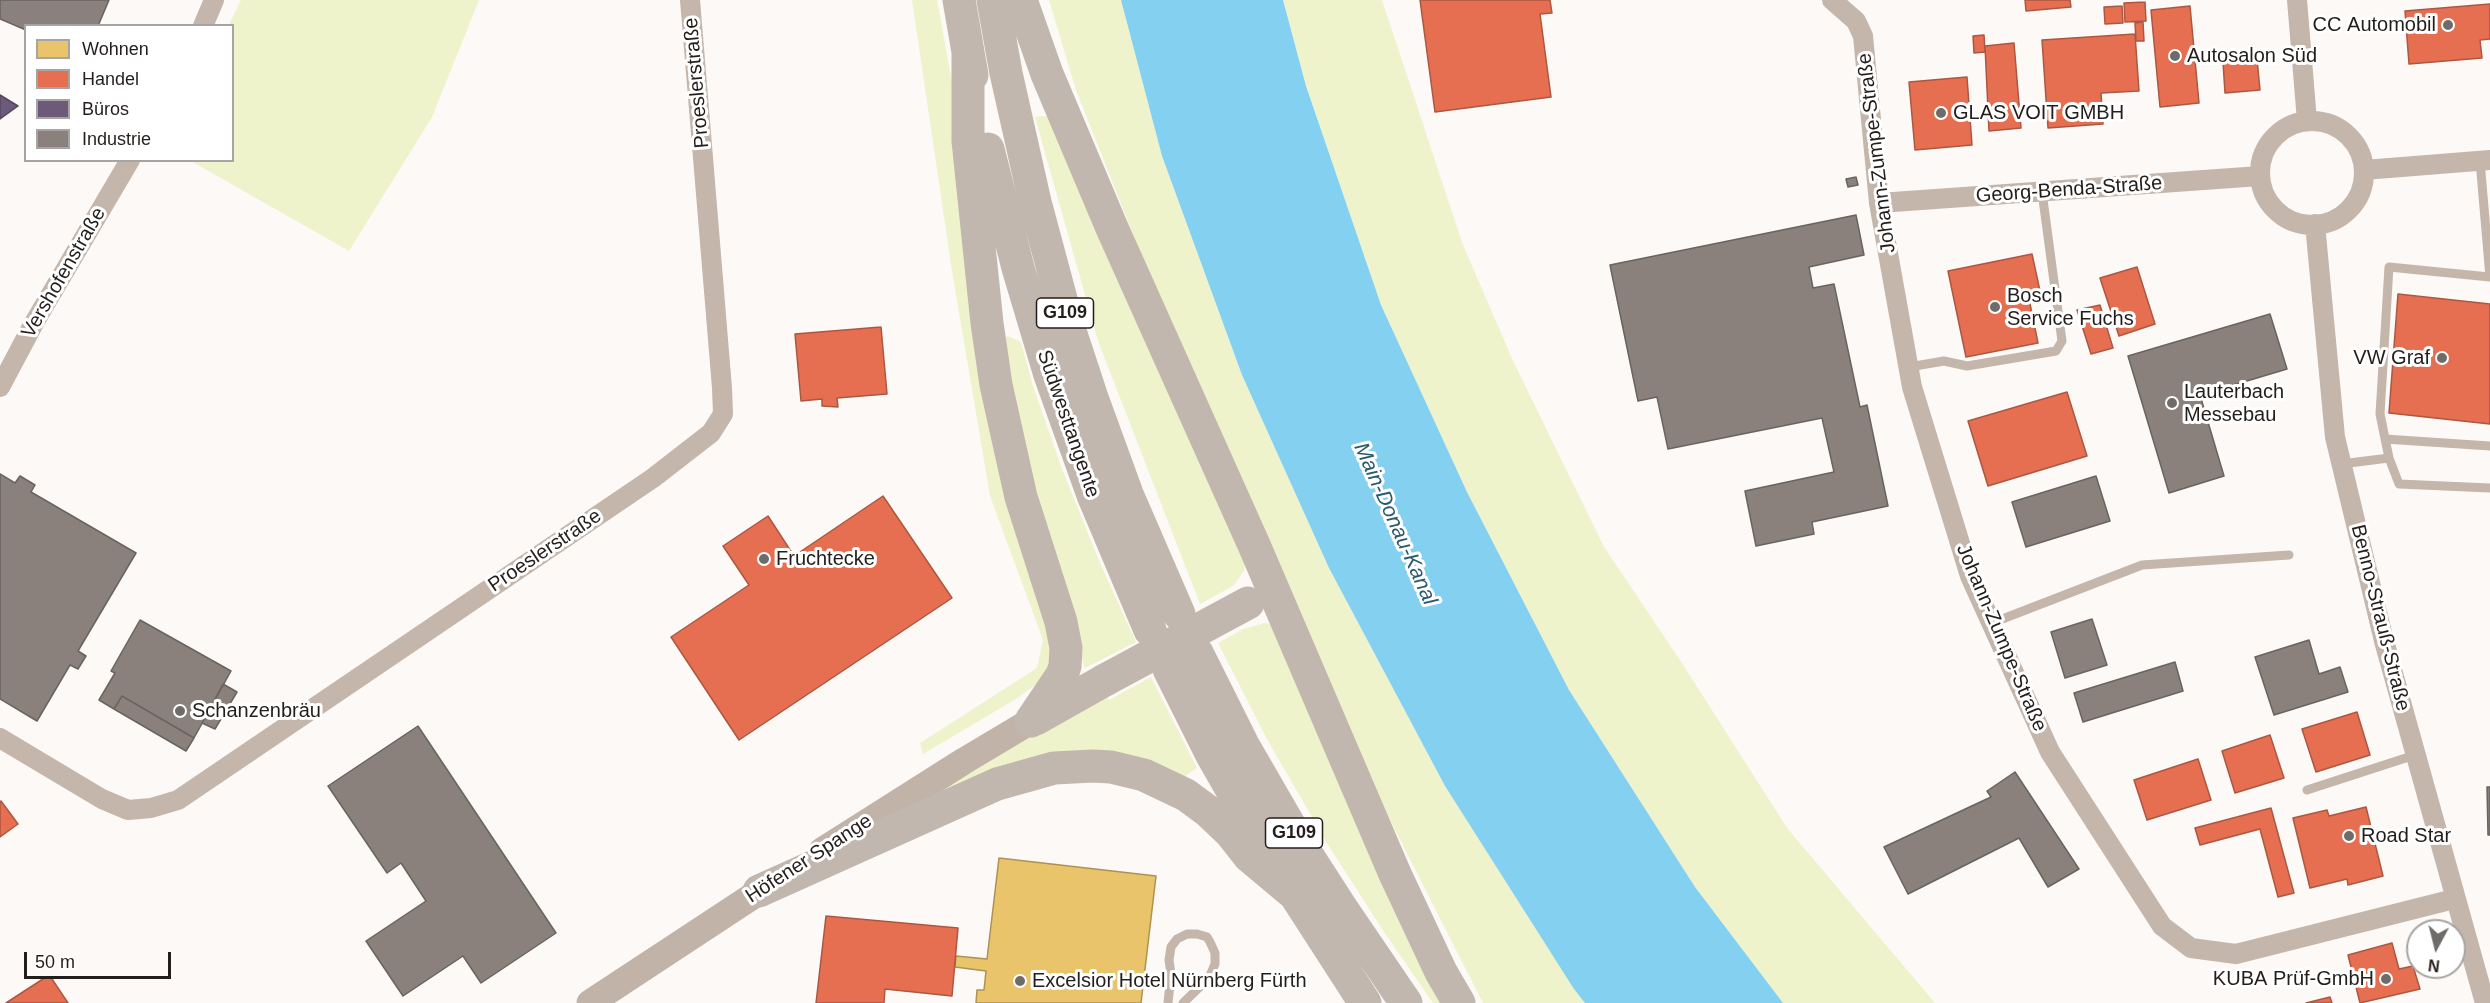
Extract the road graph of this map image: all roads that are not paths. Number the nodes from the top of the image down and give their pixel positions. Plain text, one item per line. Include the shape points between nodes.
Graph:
1 (214, 0) edge
2 (690, 0) edge
3 (959, 0) edge
4 (993, 0) edge
5 (1021, 0) edge
6 (1832, 0) edge
7 (2297, 0) edge
8 (204, 24) edge
9 (968, 54) junction
10 (2307, 121) junction
11 (2485, 161) edge
12 (129, 162) edge
13 (2364, 170) junction
14 (2260, 176) junction
15 (2042, 192) junction
16 (1878, 202) junction
17 (2316, 225) junction
18 (1909, 367) junction
19 (0, 387) edge
20 (2385, 439) junction
21 (2490, 446) edge
22 (2389, 458) junction
23 (2341, 464) junction
24 (2490, 488) edge
25 (2289, 555) dead end
26 (1260, 597) junction
27 (1179, 614) dead end
28 (1992, 623) junction
29 (1150, 630) dead end
30 (1197, 653) dead end
31 (1169, 669) dead end
32 (1031, 721) junction
33 (0, 738) edge
34 (2415, 755) junction
35 (2307, 790) dead end
36 (759, 891) junction
37 (1292, 892) junction
38 (2454, 899) junction
39 (2485, 993) edge
40 (590, 1003) edge
41 (1168, 1003) edge
42 (1183, 1003) edge
43 (1365, 1003) edge
44 (1406, 1003) edge
45 (1459, 1003) edge

1 - 8 street
2 - 33 street, Proeslerstraße via 722,388 723,414 711,433 653,478 178,800 128,810 102,799
3 - 9 highway, Südwesttangente / G109
4 - 27 highway, Südwesttangente / G109 via 1032,191 1068,325 1127,494
5 - 26 highway via 1047,74
6 - 16 street, Johann-Zumpe-Straße via 1856,21 1863,36
7 - 10 street
9 - 29 highway, Südwesttangente / G109 via 1003,212 1050,375 1093,495
9 - 32 highway via 969,141 996,385 1022,497 1066,648 1062,675
10 - 13 street via 2339,128 2352,139 2361,153
10 - 14 street via 2292,124 2273,139 2261,160
11 - 13 street
11 - 20 lane via 2490,277 2389,267 2380,414
12 - 19 street, Vershofenstraße
13 - 17 street via 2363,186 2356,201 2345,213
14 - 15 street, Georg-Benda-Straße
14 - 17 street via 2268,199 2284,217
15 - 16 street, Georg-Benda-Straße
15 - 18 lane via 2062,341 2056,351 1967,366 1944,361
16 - 18 street, Johann-Zumpe-Straße
17 - 23 street, Benno-Strauß-Straße via 2335,437
18 - 28 street, Johann-Zumpe-Straße via 1970,576
20 - 21 lane
20 - 22 lane
22 - 23 lane
22 - 24 lane via 2399,484
23 - 34 street, Benno-Strauß-Straße
25 - 28 lane via 2142,566
26 - 32 highway, bridge
26 - 45 highway
28 - 38 street, Johann-Zumpe-Straße via 2050,752 2162,926 2191,948 2236,954
30 - 44 highway, G109 via 1243,745 1302,847
31 - 37 highway, G109 via 1226,779
32 - 36 main road, Höfener Spange
34 - 35 lane
34 - 38 street, Benno-Strauß-Straße
36 - 37 highway via 1006,781 1054,768 1093,766 1144,775 1186,795
36 - 40 main road, Höfener Spange
37 - 43 highway, G109
38 - 39 street, Benno-Strauß-Straße
41 - 42 lane via 1171,947 1187,934 1197,934 1210,942 1215,964 1209,978

